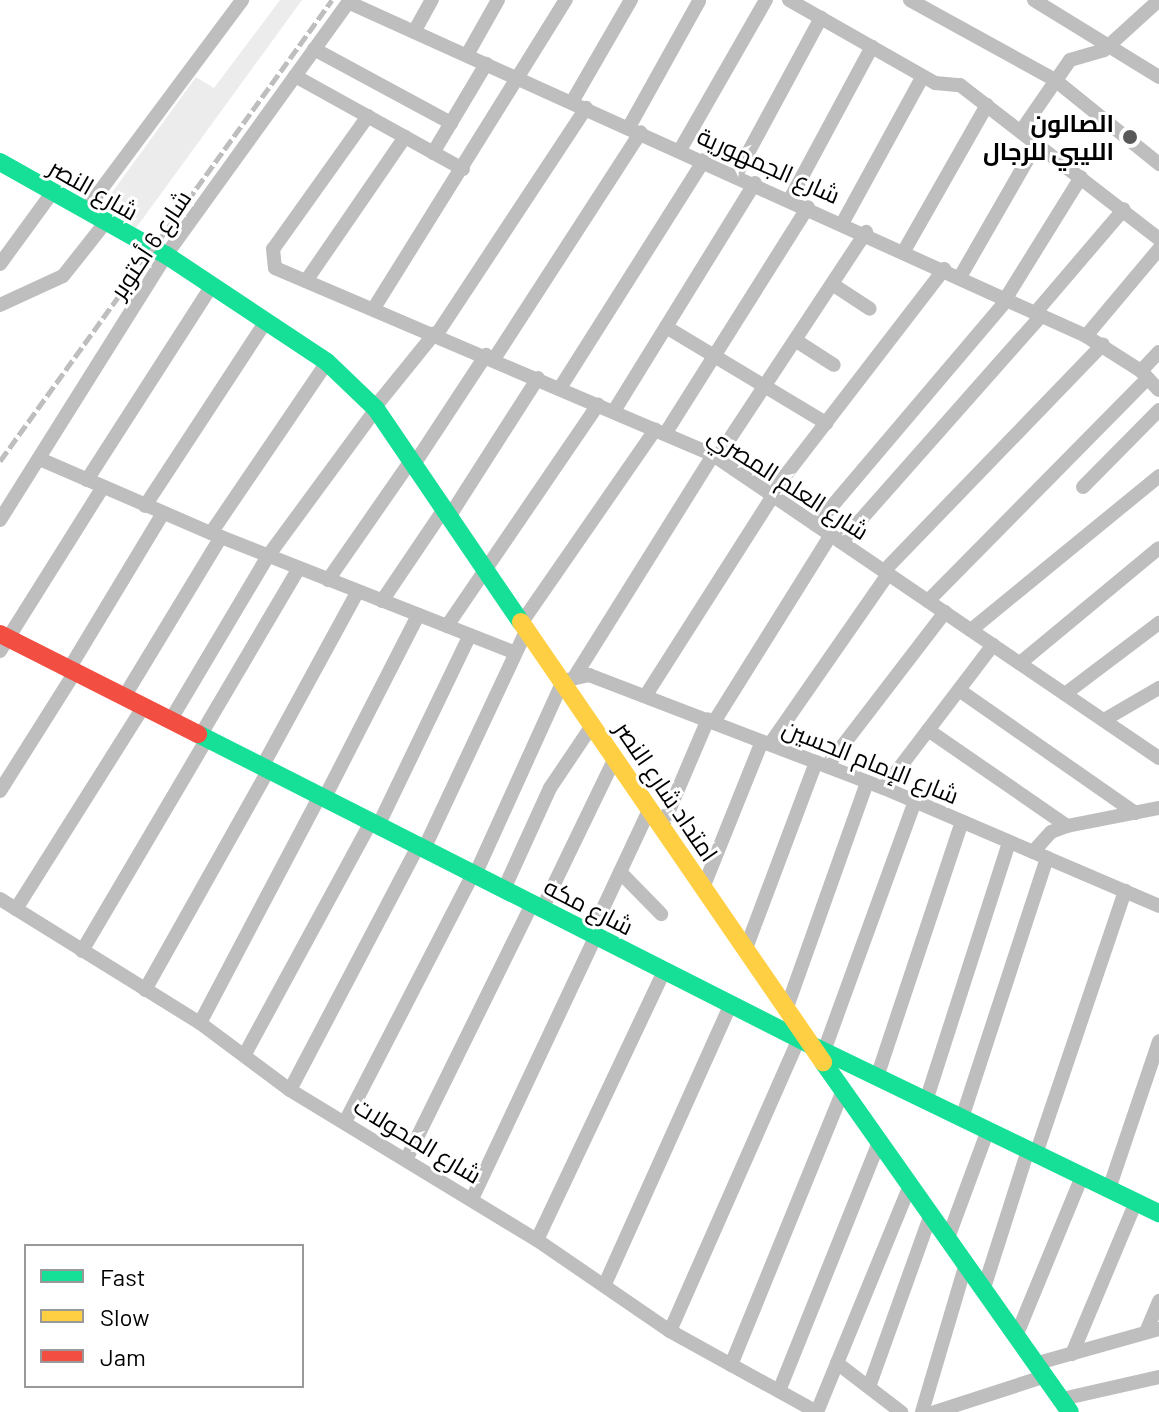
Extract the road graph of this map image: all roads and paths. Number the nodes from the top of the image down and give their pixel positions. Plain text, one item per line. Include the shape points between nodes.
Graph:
1 (242, 0) edge
2 (432, 0) edge
3 (498, 0) edge
4 (566, 0) edge
5 (631, 0) edge
6 (699, 0) edge
7 (766, 0) edge
8 (789, 0) edge
9 (910, 0) edge
10 (1034, 0) edge
11 (1159, 0) edge
12 (349, 1) edge
13 (821, 18) junction
14 (414, 32) junction
15 (1112, 44) junction
16 (872, 47) junction
17 (314, 49) junction
18 (467, 55) junction
19 (486, 64) junction
20 (295, 76) junction
21 (923, 76) junction
22 (1159, 77) edge
23 (520, 79) junction
24 (1055, 80) junction
25 (579, 105) junction
26 (987, 105) junction
27 (368, 116) junction
28 (451, 123) junction
29 (635, 130) junction
30 (1021, 131) junction
31 (405, 137) junction
32 (1037, 143) junction
33 (680, 150) junction
34 (433, 153) junction
35 (704, 160) junction
36 (0, 162) edge
37 (1159, 164) edge
38 (463, 169) junction
39 (736, 175) junction
40 (1081, 177) junction
41 (755, 183) junction
42 (52, 193) junction
43 (790, 199) junction
44 (808, 207) junction
45 (1124, 209) junction
46 (85, 211) junction
47 (843, 222) junction
48 (105, 223) junction
49 (866, 232) junction
50 (1159, 239) edge
51 (1159, 249) edge
52 (904, 251) junction
53 (166, 255) junction
54 (0, 264) edge
55 (944, 269) junction
56 (960, 277) junction
57 (306, 281) junction
58 (832, 284) junction
59 (212, 285) junction
60 (1007, 299) junction
61 (0, 305) edge
62 (374, 308) junction
63 (870, 309) dead end
64 (1039, 314) junction
65 (266, 321) junction
66 (666, 327) junction
67 (436, 334) junction
68 (1086, 336) junction
69 (795, 340) junction
70 (1103, 344) junction
71 (1159, 352) edge
72 (714, 356) junction
73 (490, 357) junction
74 (327, 362) junction
75 (834, 365) dead end
76 (1144, 375) junction
77 (538, 378) junction
78 (764, 386) junction
79 (560, 388) junction
80 (1159, 390) edge
81 (598, 405) junction
82 (376, 408) junction
83 (1159, 410) edge
84 (614, 411) junction
85 (826, 423) junction
86 (660, 432) junction
87 (715, 456) junction
88 (42, 460) junction
89 (412, 464) junction
90 (1159, 476) edge
91 (87, 480) junction
92 (103, 487) junction
93 (1083, 487) dead end
94 (772, 495) junction
95 (145, 506) junction
96 (163, 513) junction
97 (446, 513) junction
98 (0, 520) edge
99 (816, 525) junction
100 (216, 535) junction
101 (836, 538) junction
102 (1159, 548) edge
103 (268, 556) junction
104 (484, 567) junction
105 (299, 568) junction
106 (886, 572) junction
107 (328, 580) junction
108 (358, 591) junction
109 (382, 601) junction
110 (928, 601) junction
111 (945, 612) junction
112 (418, 615) junction
113 (1159, 623) edge
114 (525, 625) junction
115 (447, 626) junction
116 (971, 630) junction
117 (470, 635) junction
118 (3, 642) edge
119 (993, 645) junction
120 (515, 653) junction
121 (1020, 663) junction
122 (72, 671) junction
123 (569, 678) junction
124 (1159, 688) edge
125 (959, 690) junction
126 (1065, 694) junction
127 (646, 695) junction
128 (124, 697) junction
129 (143, 707) junction
130 (711, 720) junction
131 (1104, 720) junction
132 (170, 721) junction
133 (593, 724) junction
134 (928, 730) junction
135 (204, 738) junction
136 (766, 742) junction
137 (1157, 753) edge
138 (615, 758) junction
139 (822, 764) junction
140 (265, 769) junction
141 (867, 782) junction
142 (884, 788) junction
143 (0, 791) edge
144 (322, 798) junction
145 (915, 801) junction
146 (650, 808) junction
147 (1159, 808) edge
148 (1135, 813) junction
149 (962, 822) junction
150 (375, 824) junction
151 (1067, 826) junction
152 (662, 827) junction
153 (1009, 842) junction
154 (421, 848) junction
155 (1040, 855) junction
156 (620, 872) junction
157 (474, 874) junction
158 (703, 888) junction
159 (504, 889) junction
160 (1125, 891) junction
161 (0, 899) edge
162 (1159, 906) edge
163 (537, 907) junction
164 (16, 909) junction
165 (661, 914) dead end
166 (594, 935) junction
167 (82, 951) junction
168 (745, 951) junction
169 (664, 971) junction
170 (145, 990) junction
171 (731, 1004) junction
172 (786, 1010) junction
173 (200, 1023) junction
174 (1159, 1041) edge
175 (811, 1045) junction
176 (245, 1054) junction
177 (877, 1077) junction
178 (290, 1090) junction
179 (843, 1091) junction
180 (926, 1101) junction
181 (962, 1118) junction
182 (345, 1122) junction
183 (988, 1130) junction
184 (879, 1142) junction
185 (1032, 1152) junction
186 (407, 1158) junction
187 (1082, 1176) junction
188 (910, 1185) junction
189 (1109, 1189) junction
190 (472, 1199) junction
191 (1136, 1202) junction
192 (1159, 1213) edge
193 (931, 1214) junction
194 (948, 1238) junction
195 (537, 1240) junction
196 (966, 1263) junction
197 (605, 1284) junction
198 (984, 1288) junction
199 (1159, 1301) edge
200 (670, 1331) junction
201 (1155, 1332) edge
202 (1017, 1334) junction
203 (1072, 1354) junction
204 (837, 1363) junction
205 (731, 1365) junction
206 (1042, 1370) junction
207 (1159, 1377) edge
208 (869, 1387) junction
209 (779, 1391) junction
210 (1066, 1406) edge
211 (817, 1412) edge
212 (901, 1412) edge
213 (922, 1412) edge
214 (935, 1412) edge

1 - 46 street
2 - 14 street
3 - 18 street
4 - 23 street
5 - 25 street
6 - 29 street
7 - 33 street
8 - 13 street
9 - 24 street
10 - 15 street
11 - 15 street
12 - 14 street, شارع الجمهورية
12 - 17 street, شارع 6 أكتوبر
13 - 16 street
13 - 39 street
14 - 18 street, شارع الجمهورية
15 - 22 street
15 - 24 street via 1075,57
16 - 21 street
16 - 43 street
17 - 20 street, شارع 6 أكتوبر
17 - 28 street
18 - 19 street, شارع الجمهورية
19 - 23 street, شارع الجمهورية
19 - 28 street
20 - 27 street
20 - 53 street, شارع 6 أكتوبر
21 - 26 street via 941,85 960,85
21 - 47 street
23 - 25 street, شارع الجمهورية
23 - 38 street
24 - 30 street
24 - 37 street
25 - 29 street, شارع الجمهورية
25 - 67 street
26 - 30 street
26 - 52 street
27 - 31 street
27 - 57 street, شارع العلم المصري via 273,249 275,268
28 - 34 street
29 - 33 street, شارع الجمهورية
29 - 73 street
30 - 32 street
31 - 34 street
31 - 57 street
32 - 40 street
32 - 56 street
33 - 35 street, شارع الجمهورية
34 - 38 street
35 - 39 street, شارع الجمهورية
35 - 79 street
36 - 42 street, شارع النصر
38 - 62 street
39 - 41 street, شارع الجمهورية
40 - 45 street
40 - 60 street
41 - 43 street, شارع الجمهورية
41 - 66 street
42 - 46 street, شارع النصر
42 - 54 street
43 - 44 street, شارع الجمهورية
44 - 47 street, شارع الجمهورية
44 - 72 street
45 - 50 street
45 - 64 street
46 - 48 street, شارع النصر
47 - 49 street, شارع الجمهورية
48 - 53 street, شارع النصر
48 - 61 street via 63,276
49 - 52 street, شارع الجمهورية
49 - 58 street
51 - 68 street
52 - 55 street, شارع الجمهورية
53 - 59 street, امتداد شارع النصر
53 - 88 street, شارع 6 أكتوبر
55 - 56 street, شارع الجمهورية
55 - 85 street
56 - 60 street, شارع الجمهورية
57 - 62 street, شارع العلم المصري
58 - 63 street
58 - 69 street
59 - 65 street, امتداد شارع النصر
59 - 91 street
60 - 64 street, شارع الجمهورية
60 - 99 street
62 - 67 street, شارع العلم المصري
64 - 68 street, شارع الجمهورية
64 - 101 street
65 - 74 street, امتداد شارع النصر
65 - 95 street
66 - 72 street
66 - 84 street
67 - 73 street, شارع العلم المصري
67 - 82 street
68 - 70 street, شارع الجمهورية
69 - 75 street
69 - 78 street
70 - 76 street, شارع الجمهورية
70 - 106 street
71 - 76 street
72 - 78 street
72 - 86 street
73 - 77 street, شارع العلم المصري
73 - 89 street
74 - 82 street, امتداد شارع النصر
74 - 100 street
76 - 80 street, شارع الجمهورية
76 - 110 street
77 - 79 street, شارع العلم المصري
77 - 97 street
78 - 85 street
78 - 87 street
79 - 81 street, شارع العلم المصري
81 - 84 street, شارع العلم المصري
81 - 104 street
82 - 89 street, امتداد شارع النصر
82 - 103 street
83 - 93 street
84 - 86 street, شارع العلم المصري
85 - 94 street
86 - 87 street, شارع العلم المصري
86 - 114 street
87 - 94 street, شارع العلم المصري
87 - 123 street
88 - 91 street
88 - 98 street, شارع 6 أكتوبر
89 - 97 street, امتداد شارع النصر
89 - 107 street
90 - 116 street
91 - 92 street
92 - 95 street
92 - 118 street
94 - 99 street, شارع العلم المصري
94 - 127 street
95 - 96 street
96 - 100 street
96 - 122 street
97 - 104 street, امتداد شارع النصر
97 - 109 street
99 - 101 street, شارع العلم المصري
100 - 103 street
100 - 128 street
101 - 106 street, شارع العلم المصري
101 - 130 street
102 - 121 street
103 - 105 street
103 - 132 street
104 - 114 street, امتداد شارع النصر
104 - 115 street
105 - 107 street
105 - 135 street
106 - 110 street, شارع العلم المصري
106 - 136 street
107 - 108 street
108 - 109 street
108 - 140 street
109 - 112 street
110 - 111 street, شارع العلم المصري
111 - 116 street, شارع العلم المصري
111 - 139 street
112 - 115 street
112 - 144 street
113 - 126 street
114 - 120 street
114 - 123 street, امتداد شارع النصر
115 - 117 street
116 - 119 street, شارع العلم المصري
117 - 120 street
117 - 150 street
118 - 122 street, شارع مكه
119 - 121 street, شارع العلم المصري
119 - 125 street
120 - 154 street
121 - 126 street, شارع العلم المصري
122 - 128 street, شارع مكه
122 - 143 street
123 - 127 street, شارع الإمام الحسين via 602,678
123 - 133 street, امتداد شارع النصر
123 - 157 street
124 - 131 street
125 - 134 street
125 - 148 street
126 - 131 street, شارع العلم المصري
127 - 130 street, شارع الإمام الحسين
128 - 129 street, شارع مكه
129 - 132 street, شارع مكه
129 - 164 street
130 - 136 street, شارع الإمام الحسين
130 - 152 street
131 - 137 street, شارع العلم المصري
132 - 135 street, شارع مكه
133 - 138 street, امتداد شارع النصر
133 - 159 street via 550,788
134 - 142 street
134 - 151 street
135 - 140 street, شارع مكه
135 - 167 street
136 - 139 street, شارع الإمام الحسين
136 - 158 street
138 - 146 street, امتداد شارع النصر
138 - 163 street
139 - 141 street, شارع الإمام الحسين
139 - 168 street
140 - 144 street, شارع مكه
140 - 170 street
141 - 142 street, شارع الإمام الحسين
141 - 172 street
142 - 145 street, شارع الإمام الحسين
144 - 150 street, شارع مكه
144 - 173 street
145 - 149 street, شارع الإمام الحسين
145 - 175 street
146 - 152 street, امتداد شارع النصر
146 - 156 street
147 - 148 street
148 - 151 street
149 - 153 street, شارع الإمام الحسين
149 - 177 street
150 - 154 street, شارع مكه
150 - 176 street
151 - 155 street via 1051,832
152 - 158 street, امتداد شارع النصر
153 - 155 street, شارع الإمام الحسين
153 - 180 street
154 - 157 street, شارع مكه
154 - 178 street
155 - 160 street, شارع الإمام الحسين
155 - 181 street
156 - 165 street
156 - 166 street
157 - 159 street, شارع مكه
157 - 182 street
158 - 168 street, امتداد شارع النصر
159 - 163 street, شارع مكه
160 - 162 street, شارع الإمام الحسين
160 - 185 street
161 - 164 street, شارع المحولات
163 - 166 street, شارع مكه
163 - 186 street
164 - 167 street, شارع المحولات
166 - 169 street, شارع مكه
166 - 190 street
167 - 170 street, شارع المحولات
168 - 172 street, امتداد شارع النصر
169 - 171 street, شارع مكه
169 - 195 street
170 - 173 street, شارع المحولات
171 - 175 street, شارع مكه
171 - 197 street
172 - 175 street, امتداد شارع النصر
173 - 176 street, شارع المحولات
174 - 189 street
175 - 177 street, شارع مكه
175 - 179 street, امتداد شارع النصر
175 - 200 street
176 - 178 street, شارع المحولات
177 - 180 street, شارع مكه
178 - 182 street, شارع المحولات
179 - 184 street, امتداد شارع النصر
179 - 205 street
180 - 181 street, شارع مكه
181 - 183 street, شارع مكه
182 - 186 street, شارع المحولات
183 - 185 street, شارع مكه
183 - 194 street
184 - 188 street, امتداد شارع النصر
184 - 209 street
185 - 187 street, شارع مكه
185 - 198 street
186 - 190 street, شارع المحولات
187 - 189 street, شارع مكه
187 - 202 street
188 - 193 street, امتداد شارع النصر
188 - 204 street
189 - 191 street, شارع مكه
190 - 195 street, شارع المحولات
191 - 192 street, شارع مكه
191 - 203 street
193 - 194 street, امتداد شارع النصر
193 - 208 street
194 - 196 street, امتداد شارع النصر
195 - 197 street, شارع المحولات
196 - 198 street, امتداد شارع النصر
196 - 213 street
197 - 200 street, شارع المحولات
198 - 202 street, امتداد شارع النصر
199 - 201 street
200 - 205 street, شارع المحولات
201 - 203 street
202 - 206 street, امتداد شارع النصر
203 - 206 street
204 - 208 street
204 - 211 street
205 - 209 street, شارع المحولات
206 - 210 street, امتداد شارع النصر
206 - 214 street
207 - 210 street
208 - 212 street
209 - 211 street, شارع المحولات

